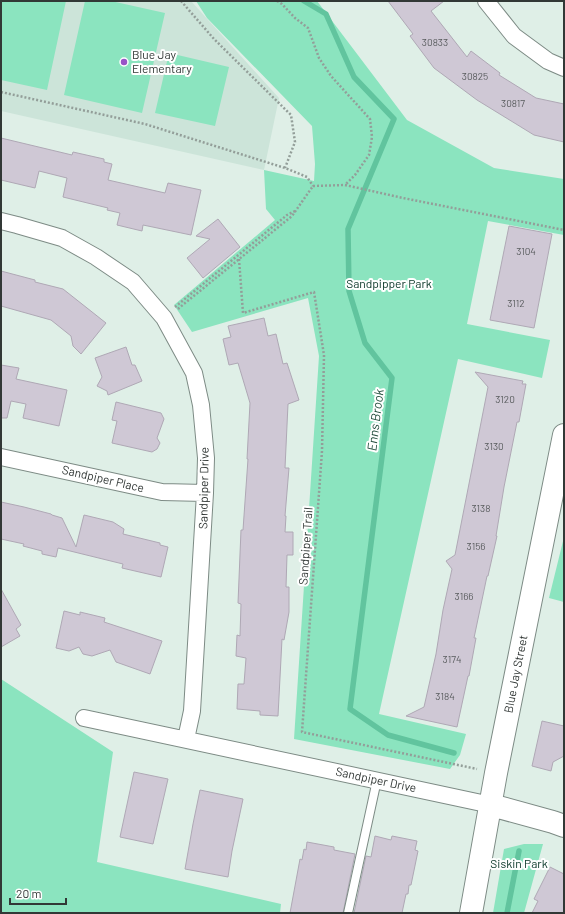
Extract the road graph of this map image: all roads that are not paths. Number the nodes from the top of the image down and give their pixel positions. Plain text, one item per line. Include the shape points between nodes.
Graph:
1 (486, 1) edge
2 (564, 68) edge
3 (1, 221) edge
4 (564, 435) edge
5 (1, 457) edge
6 (205, 493) junction
7 (84, 718) dead end
8 (186, 739) junction
9 (377, 780) junction
10 (491, 805) junction
11 (564, 826) edge
12 (348, 913) edge
13 (471, 913) edge

1 - 2 street via 514,36
3 - 6 street, Sandpiper Drive via 62,238 96,257 133,282 164,318 194,373 201,405 206,458
4 - 10 street, Blue Jay Street
5 - 6 street, Sandpiper Place via 162,492
6 - 8 street, Sandpiper Drive via 192,711
7 - 8 street, Sandpiper Drive
8 - 9 street, Sandpiper Drive
9 - 10 street, Sandpiper Drive
9 - 12 lane
10 - 11 street, Sandpiper Drive
10 - 13 street, Blue Jay Street

